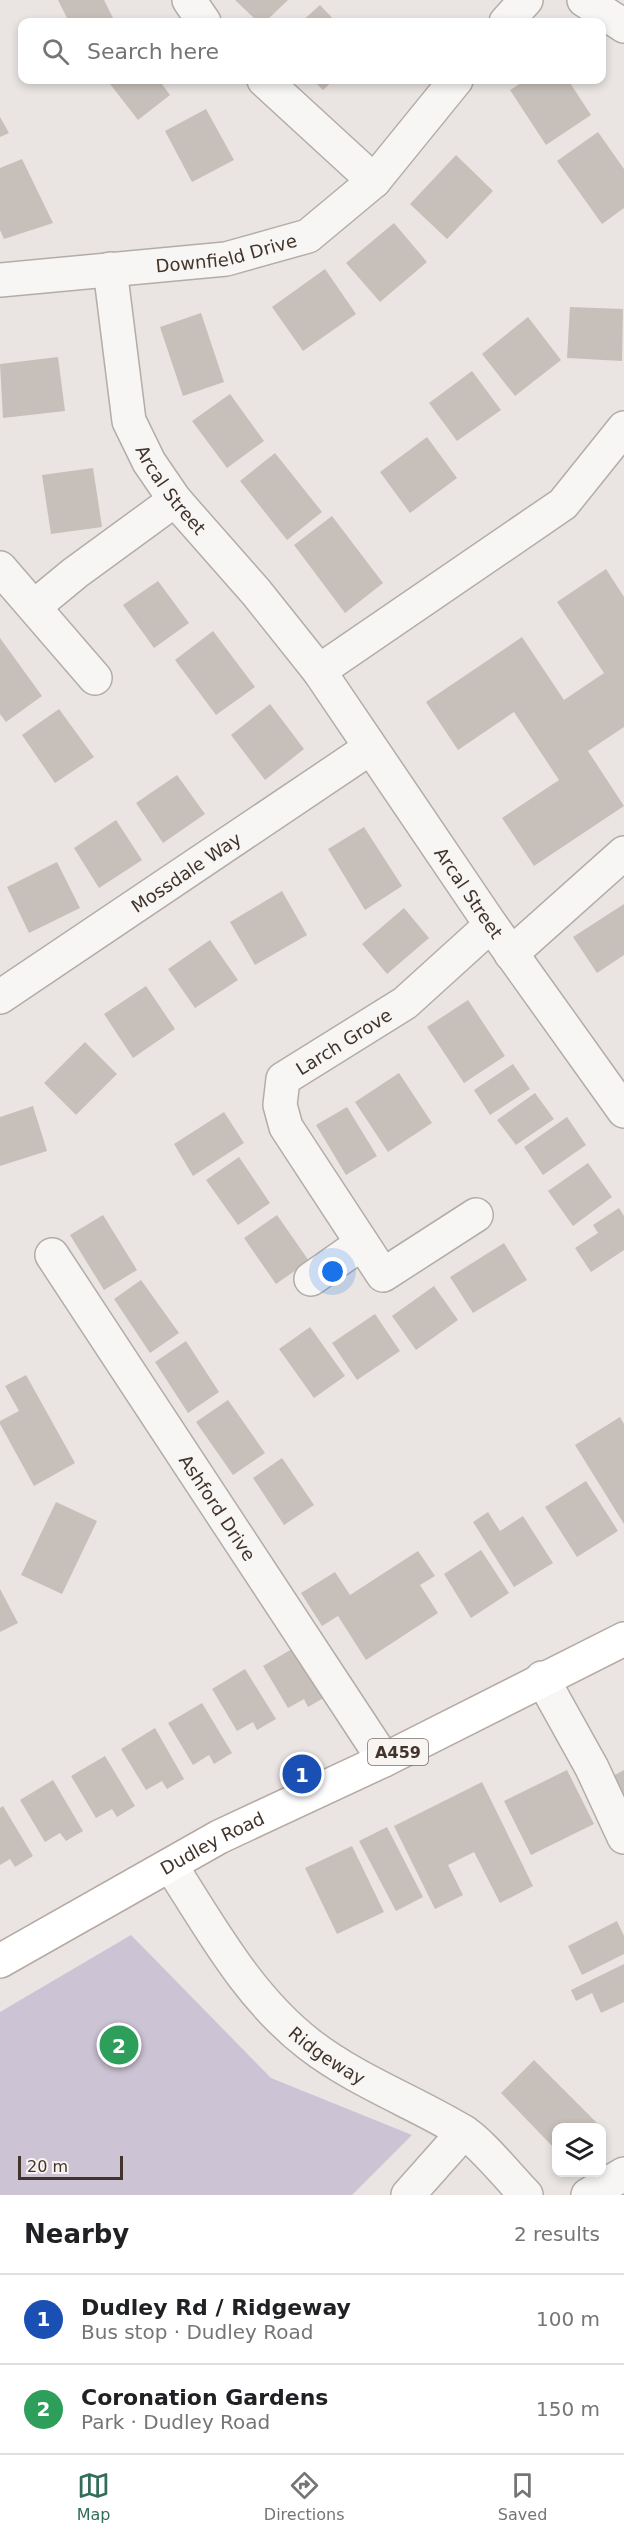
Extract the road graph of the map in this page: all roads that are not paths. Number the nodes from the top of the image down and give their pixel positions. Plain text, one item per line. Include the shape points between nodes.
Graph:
1 (189, 0) edge
2 (526, 0) edge
3 (584, 0) edge
4 (201, 18) edge
5 (510, 18) edge
6 (624, 26) edge
7 (268, 84) edge
8 (453, 84) edge
9 (374, 181) junction
10 (110, 269) junction
11 (0, 280) edge
12 (624, 428) edge
13 (176, 500) junction
14 (0, 567) edge
15 (35, 606) junction
16 (319, 671) junction
17 (95, 678) dead end
18 (370, 748) junction
19 (624, 853) edge
20 (491, 925) junction
21 (511, 954) junction
22 (0, 997) edge
23 (624, 1111) edge
24 (476, 1215) dead end
25 (361, 1244) junction
26 (52, 1255) dead end
27 (311, 1279) dead end
28 (624, 1639) edge
29 (542, 1678) junction
30 (384, 1760) junction
31 (624, 1837) edge
32 (171, 1866) junction
33 (0, 1961) edge
34 (464, 2132) junction
35 (624, 2174) edge
36 (408, 2195) edge
37 (526, 2195) edge
38 (588, 2195) edge

1 - 4 street
2 - 5 street
3 - 6 street
7 - 9 street
8 - 9 street, Downfield Drive
9 - 10 street, Downfield Drive via 308,236 226,259
10 - 11 street, Downfield Drive
10 - 13 street, Arcal Street via 129,421 149,462
12 - 16 street via 563,504
13 - 15 street
13 - 16 street, Arcal Street
14 - 15 street
15 - 17 street
16 - 18 street, Arcal Street
18 - 20 street, Arcal Street
18 - 22 street, Mossdale Way
19 - 21 street
20 - 21 street, Arcal Street
20 - 25 street, Larch Grove via 405,1003 283,1079 279,1105 286,1127
21 - 23 street, Arcal Street
24 - 25 street, Larch Grove via 383,1275
25 - 27 street
26 - 30 street, Ashford Drive
28 - 29 main road, Dudley Road / A459
29 - 30 main road, Dudley Road / A459
29 - 31 street via 592,1768
30 - 32 main road, Dudley Road / A459 via 219,1837
32 - 33 main road, Dudley Road / A459
32 - 34 street, Ridgeway via 244,1980 277,2016 342,2067
34 - 36 street
34 - 37 street, Ridgeway
35 - 38 street

